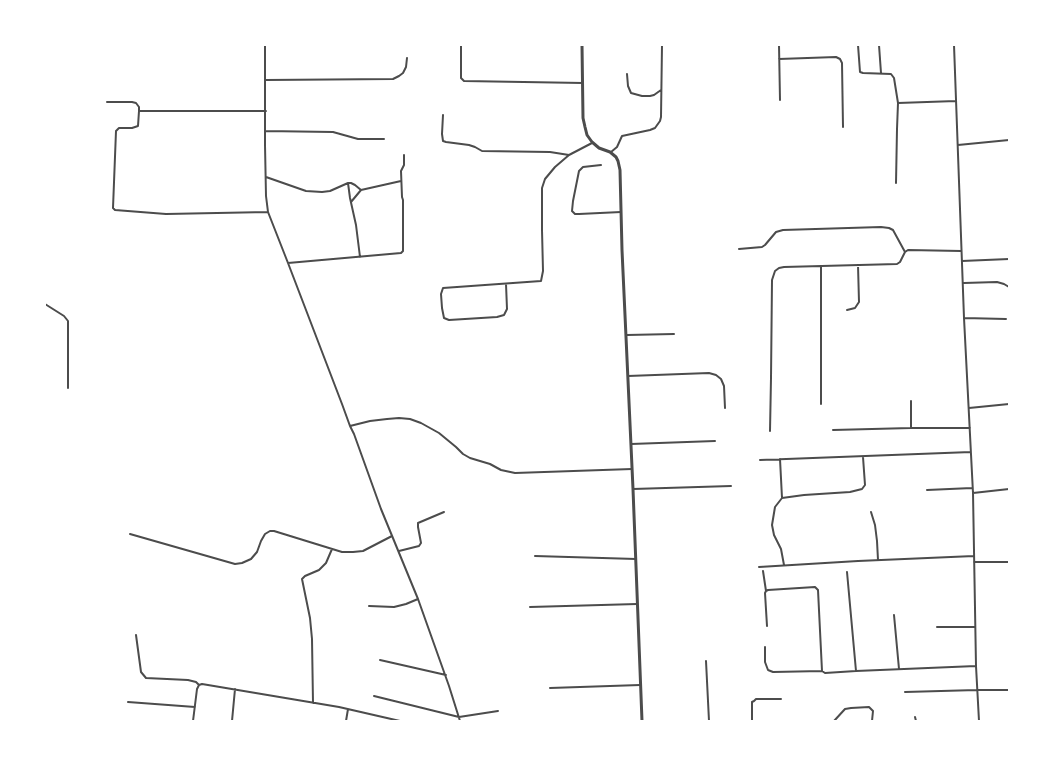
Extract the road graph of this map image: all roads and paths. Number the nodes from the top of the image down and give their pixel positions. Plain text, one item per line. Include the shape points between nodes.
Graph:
1 (266, 45) edge
2 (461, 45) edge
3 (582, 45) edge
4 (662, 45) edge
5 (779, 45) edge
6 (858, 45) edge
7 (879, 45) edge
8 (954, 45) edge
9 (407, 58) dead end
10 (779, 59) junction
11 (881, 73) junction
12 (627, 74) dead end
13 (266, 80) junction
14 (583, 83) junction
15 (661, 90) junction
16 (780, 100) dead end
17 (956, 101) junction
18 (107, 102) dead end
19 (898, 103) junction
20 (140, 111) junction
21 (266, 111) junction
22 (443, 114) dead end
23 (843, 127) dead end
24 (265, 131) junction
25 (384, 139) dead end
26 (1009, 140) edge
27 (592, 142) junction
28 (958, 145) junction
29 (610, 152) junction
30 (404, 155) dead end
31 (569, 155) junction
32 (601, 165) dead end
33 (266, 177) junction
34 (401, 181) junction
35 (348, 183) junction
36 (896, 183) dead end
37 (361, 190) junction
38 (351, 202) junction
39 (268, 212) junction
40 (621, 212) junction
41 (738, 248) dead end
42 (962, 251) junction
43 (905, 252) junction
44 (360, 257) junction
45 (1009, 259) edge
46 (962, 261) junction
47 (288, 263) junction
48 (858, 265) junction
49 (821, 266) junction
50 (964, 283) junction
51 (506, 284) junction
52 (1009, 288) edge
53 (45, 304) edge
54 (846, 310) dead end
55 (964, 318) junction
56 (1006, 319) dead end
57 (627, 334) junction
58 (674, 334) dead end
59 (628, 376) junction
60 (68, 388) dead end
61 (911, 401) dead end
62 (821, 404) dead end
63 (1009, 404) edge
64 (725, 408) dead end
65 (969, 408) junction
66 (350, 426) junction
67 (911, 428) junction
68 (970, 428) junction
69 (833, 430) dead end
70 (770, 431) dead end
71 (715, 441) dead end
72 (631, 444) junction
73 (971, 452) junction
74 (863, 456) junction
75 (780, 459) junction
76 (760, 460) dead end
77 (632, 469) junction
78 (731, 486) dead end
79 (972, 488) junction
80 (633, 489) junction
81 (1009, 489) edge
82 (927, 490) dead end
83 (973, 493) junction
84 (782, 498) junction
85 (444, 512) dead end
86 (871, 512) dead end
87 (130, 534) dead end
88 (393, 536) junction
89 (332, 549) junction
90 (399, 551) junction
91 (535, 556) dead end
92 (974, 556) junction
93 (636, 559) junction
94 (878, 560) junction
95 (974, 562) junction
96 (1009, 562) edge
97 (784, 565) junction
98 (759, 566) dead end
99 (763, 571) dead end
100 (847, 572) dead end
101 (766, 591) junction
102 (418, 599) junction
103 (637, 604) junction
104 (369, 606) dead end
105 (530, 607) dead end
106 (894, 615) dead end
107 (767, 626) dead end
108 (937, 627) dead end
109 (976, 627) junction
110 (136, 635) dead end
111 (765, 647) dead end
112 (380, 660) dead end
113 (706, 661) dead end
114 (976, 666) junction
115 (899, 669) junction
116 (822, 671) junction
117 (856, 671) junction
118 (446, 676) junction
119 (199, 685) junction
120 (640, 685) junction
121 (550, 688) dead end
122 (235, 689) junction
123 (977, 690) junction
124 (1009, 690) edge
125 (905, 692) dead end
126 (374, 696) dead end
127 (782, 699) dead end
128 (128, 702) dead end
129 (313, 703) junction
130 (195, 707) junction
131 (348, 709) junction
132 (498, 711) dead end
133 (459, 717) junction
134 (916, 717) dead end
135 (193, 721) edge
136 (232, 721) edge
137 (346, 721) edge
138 (400, 721) edge
139 (460, 721) edge
140 (642, 721) edge
141 (709, 721) edge
142 (752, 721) edge
143 (834, 721) edge
144 (872, 721) edge
145 (916, 721) edge
146 (979, 721) edge

1 - 13 street
2 - 14 street via 461,78 464,81
3 - 14 street
4 - 15 street
5 - 10 street
6 - 11 street via 860,72
7 - 11 street
8 - 17 street
9 - 13 street via 403,73 393,79
10 - 16 street
10 - 23 street via 840,59
11 - 19 street via 893,75
12 - 15 street via 631,93 650,96
13 - 21 street
14 - 27 street via 584,127
15 - 29 street via 661,117 658,125 650,130 622,136 617,147
17 - 19 street
17 - 28 street
18 - 20 street via 136,103
19 - 36 street
20 - 21 street
20 - 39 street via 138,126 119,128 116,131 113,208 115,210 166,214
21 - 24 street
22 - 31 street via 442,139 446,142 469,145 482,152 550,152
24 - 25 street via 333,132 358,139
24 - 33 street
26 - 28 street
27 - 29 street
27 - 31 street
28 - 42 street
29 - 40 street via 619,165
30 - 34 street
31 - 51 street via 550,173 542,188 541,281
32 - 40 street via 583,167 579,171 572,211 575,214
33 - 35 street via 306,191 330,191
33 - 39 street
34 - 37 street
34 - 44 street via 403,251
35 - 37 street
35 - 38 street
37 - 38 street
38 - 44 street
39 - 47 street
40 - 57 street
41 - 43 street via 762,247 773,235 783,230 882,227 893,230
42 - 43 street
42 - 46 street
43 - 48 street via 897,264
44 - 47 street
45 - 46 street
46 - 50 street
47 - 66 street
48 - 49 street
48 - 54 street via 859,302 854,308
49 - 62 street
49 - 70 street via 779,268 773,275
50 - 52 street via 997,282
50 - 55 street
51 - 51 street via 443,288 441,294 444,318 449,320 504,315 507,309
53 - 60 street via 68,321
55 - 56 street
55 - 65 street
57 - 58 street
57 - 59 street
59 - 64 street via 709,373 716,375 724,386
59 - 72 street
61 - 67 street
63 - 65 street
65 - 68 street
66 - 77 street via 399,418 421,422 439,433 463,454 508,472
66 - 88 street
67 - 68 street
67 - 69 street
68 - 73 street
71 - 72 street
72 - 77 street
73 - 74 street
73 - 79 street
74 - 75 street
74 - 84 street via 865,485 862,490
75 - 76 street
75 - 84 street
77 - 80 street
78 - 80 street
79 - 82 street
79 - 83 street
80 - 93 street
81 - 83 street
83 - 92 street
84 - 97 street via 775,507 772,525
85 - 90 street via 418,524 421,543 419,546
86 - 94 street via 875,525
87 - 89 street via 235,564 251,559 265,534 274,530
88 - 89 street via 363,551 342,552
88 - 90 street
89 - 129 street via 323,566 302,579 310,618
90 - 102 street
91 - 93 street
92 - 94 street
92 - 95 street
93 - 103 street
94 - 97 street
95 - 96 street
95 - 109 street
97 - 98 street
99 - 101 street
100 - 117 street
101 - 107 street
101 - 116 street via 815,587 818,590
102 - 104 street via 394,607
102 - 118 street
103 - 105 street
103 - 120 street
106 - 115 street
108 - 109 street
109 - 114 street
110 - 119 street via 142,675 148,678 193,681
111 - 116 street via 768,670
112 - 118 street
113 - 141 street
114 - 115 street
114 - 123 street
115 - 117 street
116 - 117 street
118 - 133 street
119 - 122 street
119 - 130 street
120 - 121 street
120 - 140 street
122 - 129 street
122 - 136 street
123 - 124 street
123 - 125 street
123 - 146 street
126 - 133 street
127 - 142 street via 754,700
128 - 130 street
129 - 131 street
130 - 135 street
131 - 137 street
131 - 138 street
132 - 133 street
133 - 139 street
134 - 145 street
143 - 144 street via 845,709 869,707 872,711

